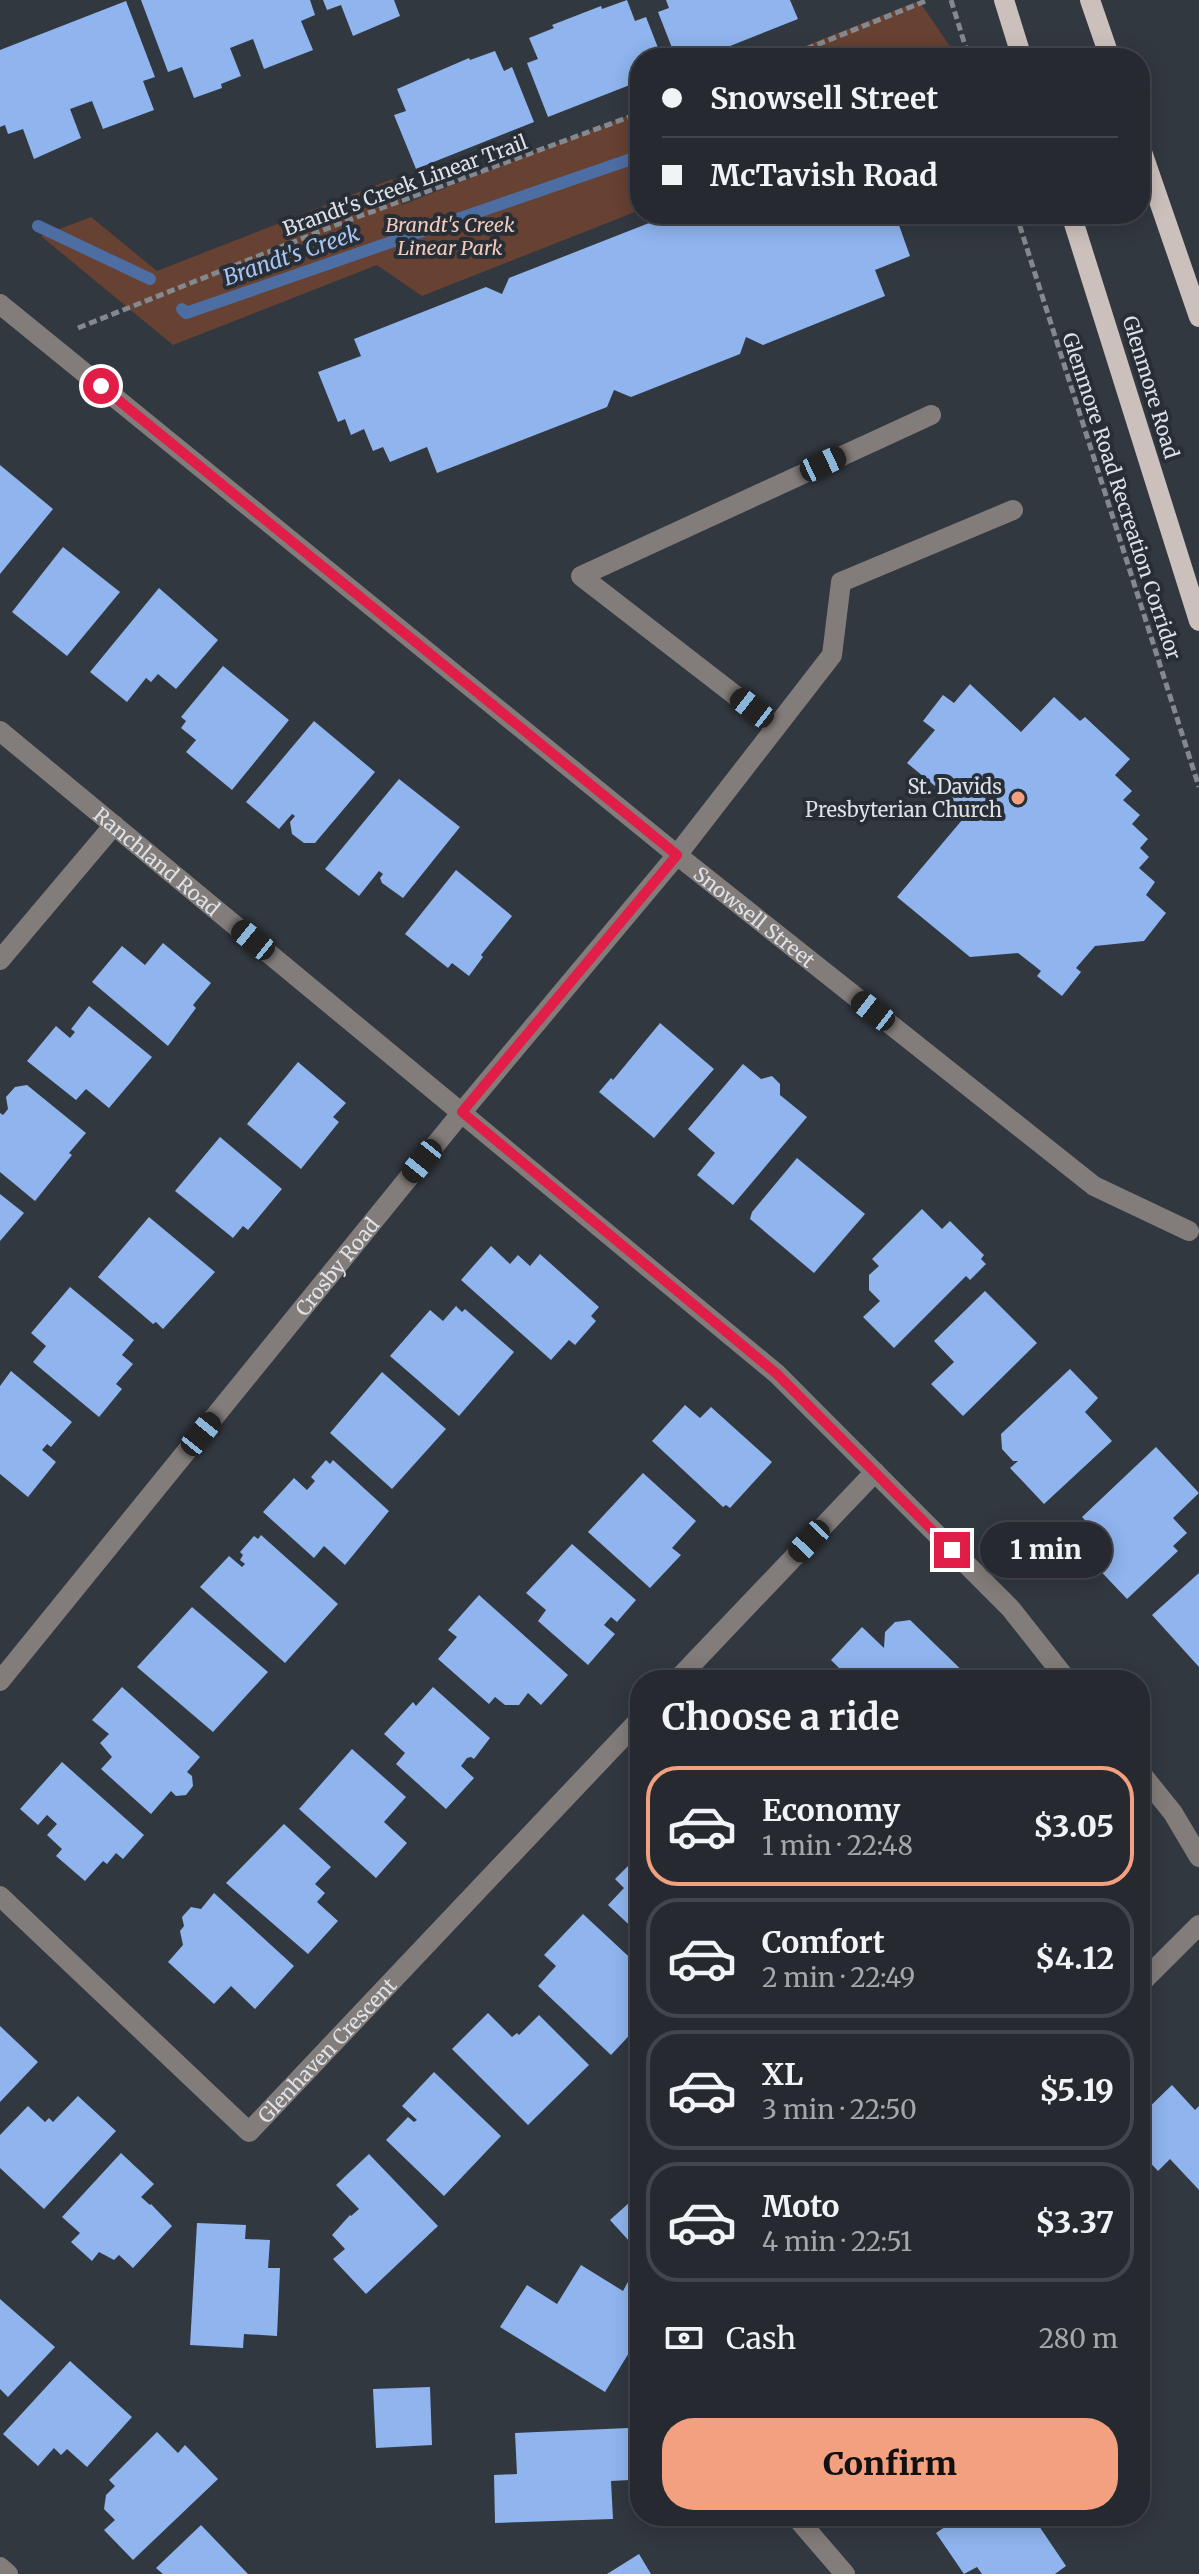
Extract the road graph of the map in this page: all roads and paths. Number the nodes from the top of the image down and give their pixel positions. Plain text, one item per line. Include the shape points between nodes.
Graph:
1 (928, 0) edge
2 (951, 0) edge
3 (1004, 0) edge
4 (1090, 0) edge
5 (809, 48) edge
6 (966, 48) edge
7 (1019, 48) edge
8 (1107, 48) edge
9 (630, 117) edge
10 (1150, 175) edge
11 (1019, 224) edge
12 (1074, 224) edge
13 (0, 304) edge
14 (1199, 317) edge
15 (48, 343) junction
16 (931, 415) dead end
17 (1013, 510) dead end
18 (1199, 621) edge
19 (776, 727) junction
20 (0, 731) edge
21 (1199, 787) edge
22 (114, 825) junction
23 (677, 855) junction
24 (0, 960) edge
25 (462, 1112) junction
26 (1189, 1231) dead end
27 (875, 1472) junction
28 (687, 1670) edge
29 (1059, 1670) edge
30 (0, 1681) edge
31 (630, 1730) edge
32 (1150, 1784) edge
33 (1199, 1857) edge
34 (0, 1896) edge
35 (1199, 1925) edge
36 (1150, 1974) edge
37 (804, 2526) edge
38 (0, 2567) edge
39 (8, 2574) edge
40 (845, 2574) edge

1 - 5 path
2 - 6 path
3 - 7 main road
4 - 8 main road
9 - 15 path, Brandt's Creek Linear Trail via 341,223
10 - 14 main road
11 - 21 path, Glenmore Road Recreation Corridor
12 - 18 main road, Glenmore Road
13 - 15 street, Snowsell Street
15 - 23 street, Snowsell Street
16 - 19 street via 581,576
17 - 19 street, Crosby Road via 841,582 832,655
19 - 23 street, Crosby Road
20 - 22 street, Ranchland Road
22 - 24 street
22 - 25 street, Ranchland Road
23 - 25 street, Crosby Road
23 - 26 street, Snowsell Street via 1094,1186
25 - 27 street, Ranchland Road via 777,1374
25 - 30 street, Crosby Road
27 - 28 street
27 - 29 street, Ranchland Road via 1011,1609
31 - 34 street, Glenhaven Crescent via 249,2132
32 - 33 street
35 - 36 street
37 - 40 street
38 - 39 street

